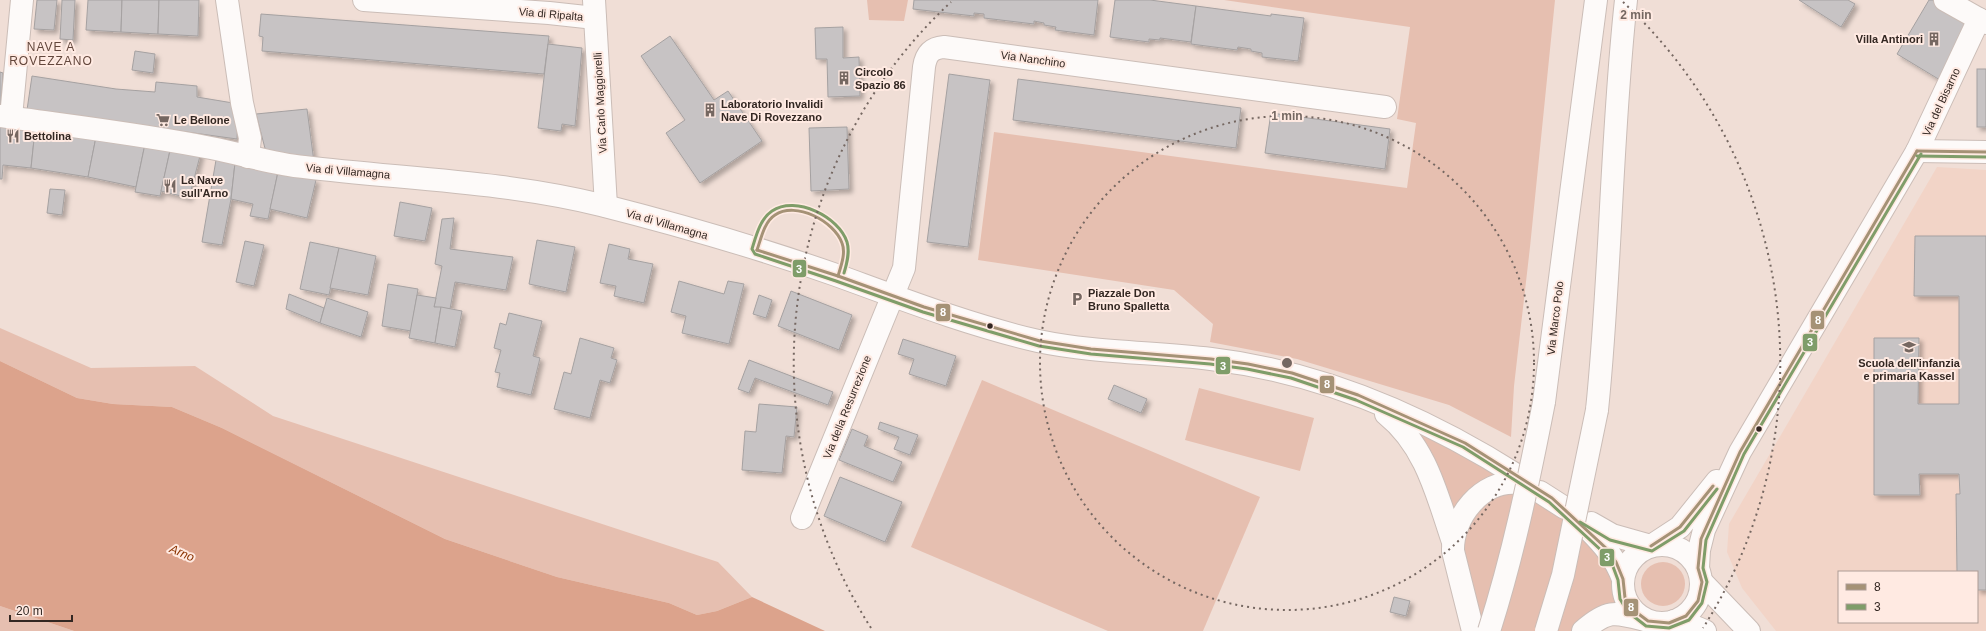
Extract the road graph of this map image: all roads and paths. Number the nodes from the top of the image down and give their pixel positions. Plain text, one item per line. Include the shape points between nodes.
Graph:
1 (22, 0) edge
2 (228, 0) edge
3 (364, 0) edge
4 (1596, 0) edge
5 (1626, 0) edge
6 (1945, 0) edge
7 (594, 9) edge
8 (1982, 21) edge
9 (1385, 107) dead end
10 (5, 116) edge
11 (1917, 151) junction
12 (1986, 152) edge
13 (248, 157) junction
14 (606, 206) junction
15 (891, 296) junction
16 (1322, 382) junction
17 (1740, 452) junction
18 (802, 518) dead end
19 (1453, 542) junction
20 (1651, 546) junction
21 (1700, 575) junction
22 (1623, 579) junction
23 (1648, 621) junction
24 (1674, 622) junction
25 (1473, 631) edge
26 (1489, 631) edge
27 (1546, 631) edge
28 (1583, 631) edge
29 (1705, 631) edge
30 (1749, 631) edge

1 - 10 main road
2 - 13 main road via 242,103 250,138
3 - 7 main road, Via di Ripalta via 549,13
4 - 26 main road, Via Marco Polo, bridge via 1544,402 1528,484
5 - 27 main road, bridge via 1616,106 1603,353 1597,410 1563,575
6 - 8 main road
7 - 14 main road, Via Carlo Maggiorelli
8 - 11 main road, Via del Bisarno
9 - 15 main road, Via Nanchino via 936,47 929,51 925,59 904,268
10 - 13 main road, Via di Villamagna via 210,148
11 - 12 main road
11 - 17 main road, Via del Bisarno
13 - 14 main road, Via di Villamagna via 299,167 458,181 534,191
14 - 15 main road, Via di Villamagna via 794,262
15 - 16 main road, Via di Villamagna via 988,328 1040,341 1090,349 1233,362 1292,373
15 - 18 main road, Via della Resurrezione
16 - 19 main road, Via di Villamagna via 1380,409 1407,434 1428,469
16 - 19 main road, Via di Villamagna via 1465,443 1518,480 1492,487 1474,501 1462,517
17 - 20 main road, Via del Bisarno via 1684,522
17 - 21 main road, Via del Bisarno via 1704,530 1699,550
19 - 25 main road, Via di Villamagna
20 - 21 main road via 1663,544 1676,547 1692,558
20 - 22 main road via 1634,556
20 - 22 main road via 1589,526 1616,562
21 - 24 main road via 1700,595 1695,606 1686,616
21 - 30 main road via 1728,611
22 - 23 main road via 1624,592 1629,604 1637,614
23 - 24 main road
23 - 28 main road via 1622,614 1607,615 1600,617
24 - 29 main road

